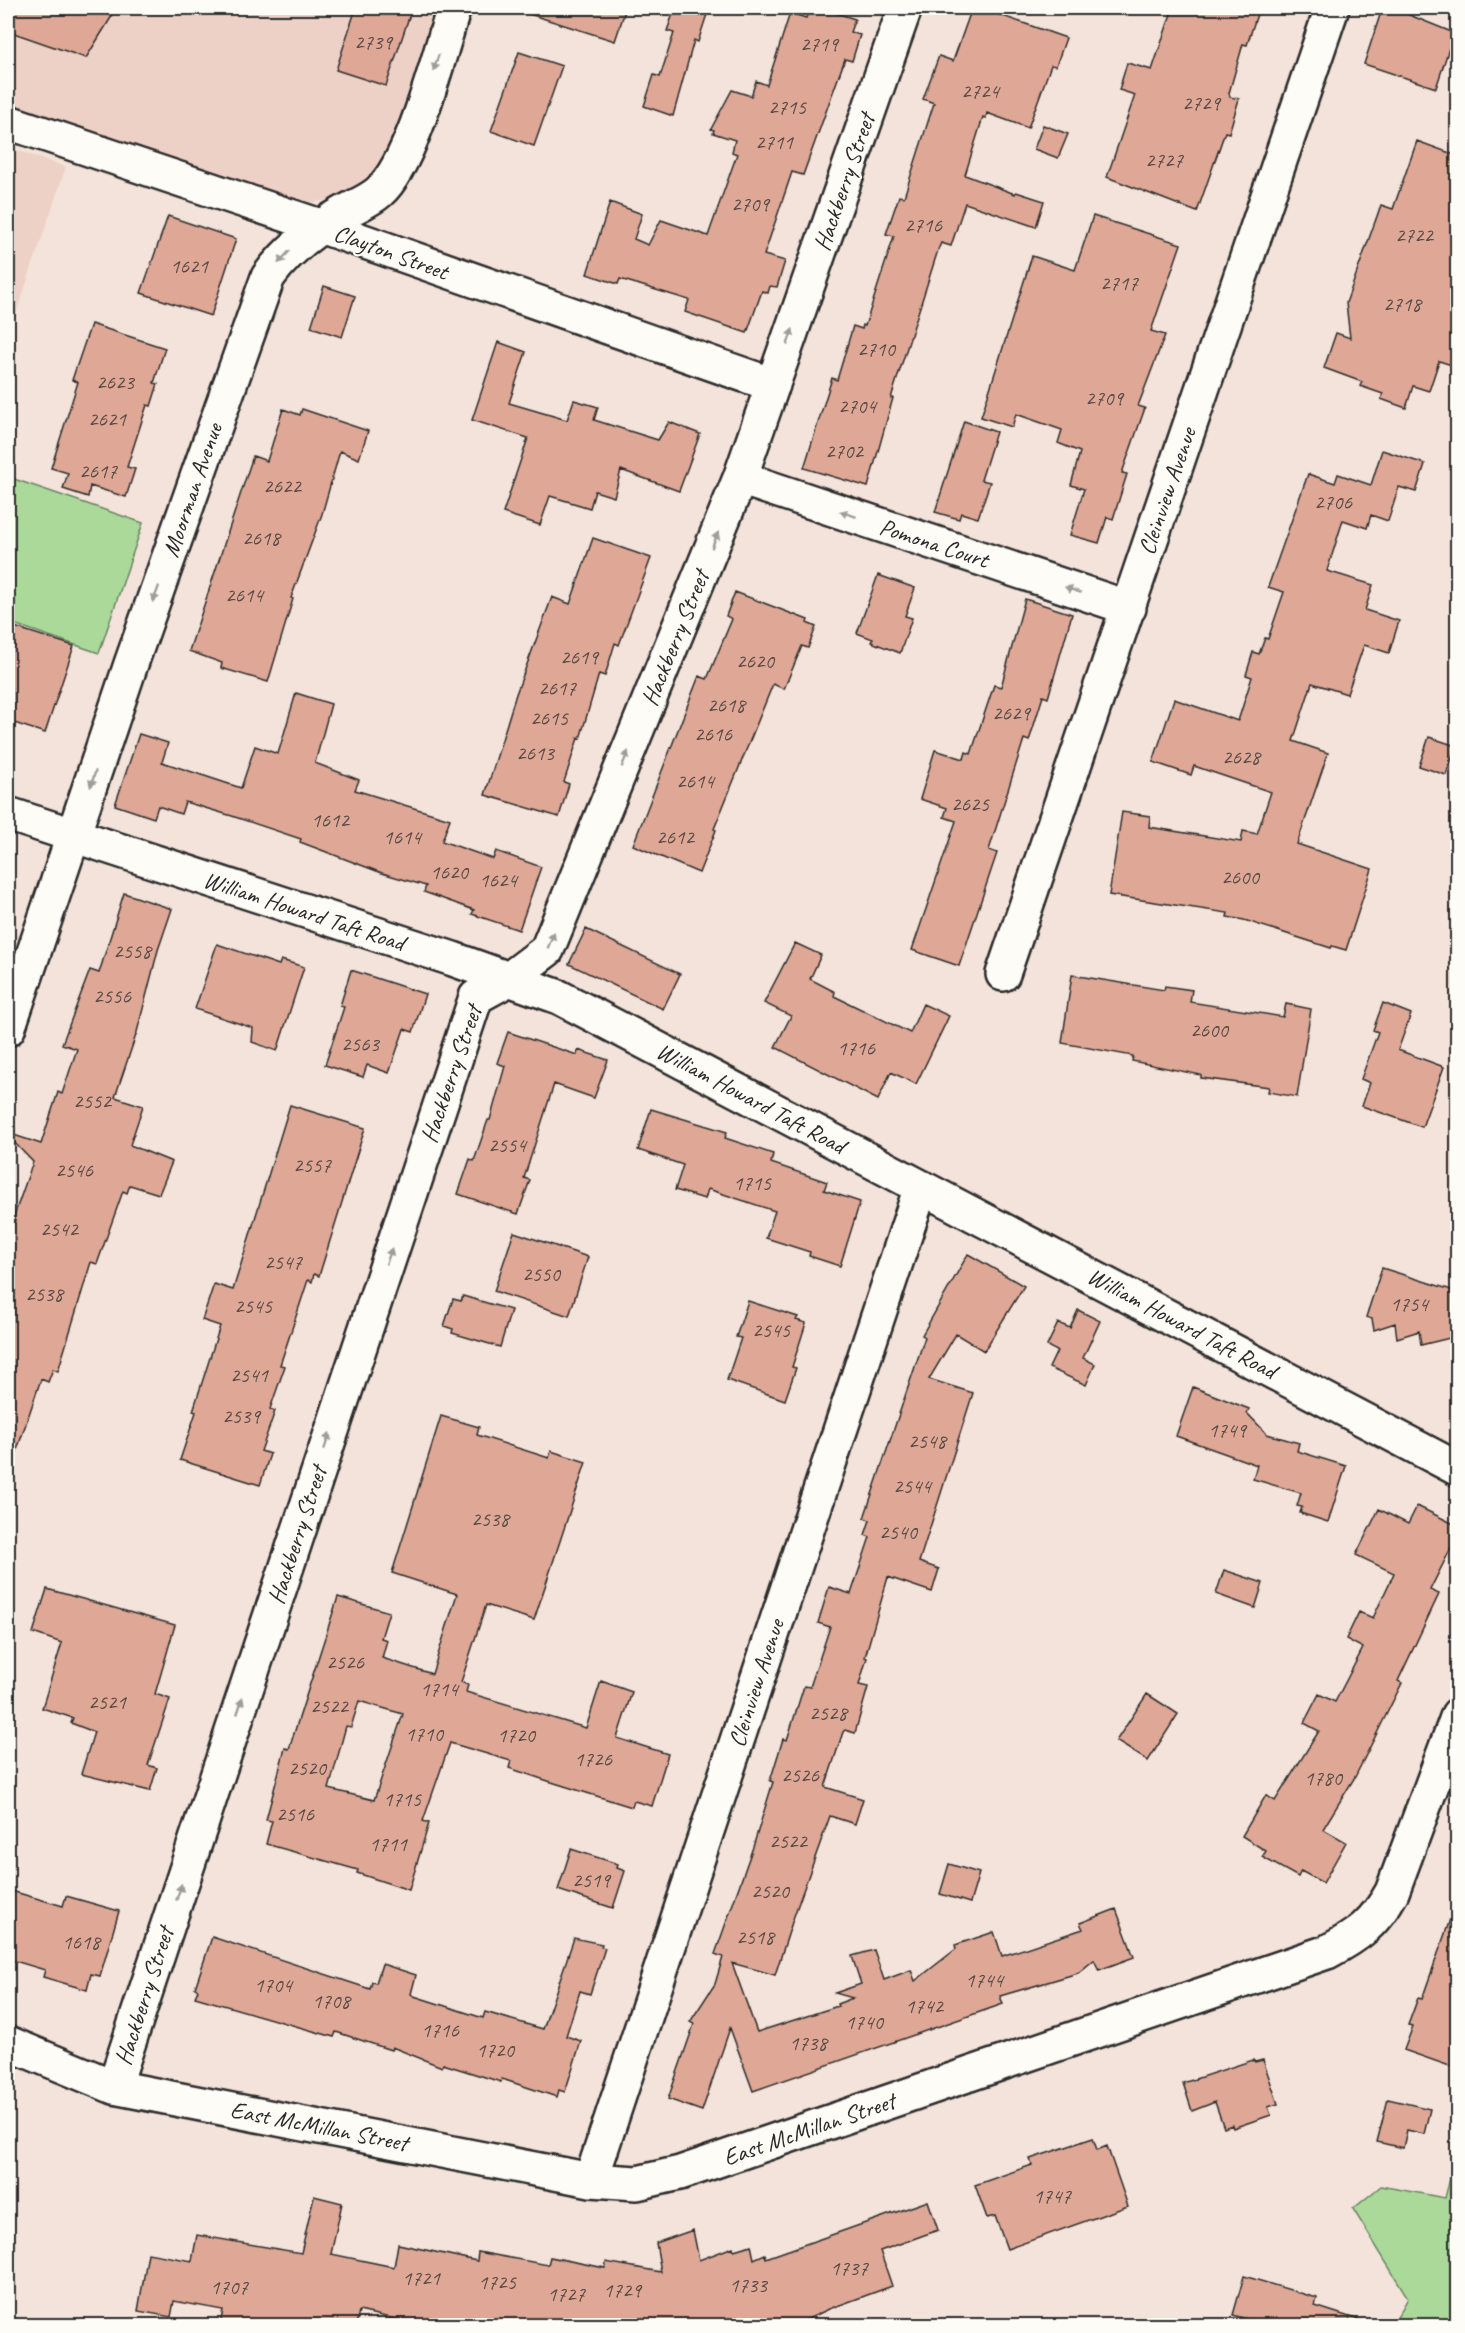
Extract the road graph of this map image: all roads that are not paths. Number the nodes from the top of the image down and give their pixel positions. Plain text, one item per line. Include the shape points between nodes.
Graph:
1 (454, 8) edge
2 (905, 8) edge
3 (1332, 8) edge
4 (8, 122) edge
5 (320, 226) junction
6 (773, 385) junction
7 (740, 478) junction
8 (1129, 608) junction
9 (8, 814) edge
10 (74, 836) junction
11 (1003, 974) dead end
12 (509, 979) junction
13 (8, 1029) edge
14 (921, 1186) junction
15 (1458, 1469) edge
16 (1458, 1715) edge
17 (8, 2043) edge
18 (114, 2087) junction
19 (591, 2180) junction

1 -> 5 street, Moorman Avenue via 406,154 393,177 378,193
6 -> 2 street, Hackberry Street
3 - 8 street, Cleinview Avenue
4 - 5 street, Clayton Street
5 - 6 street, Clayton Street
5 -> 10 street, Moorman Avenue via 294,246 268,278
6 - 7 street, Hackberry Street
8 -> 7 street, Pomona Court
12 -> 7 street, Hackberry Street via 547,950
8 - 11 street, Cleinview Avenue
9 - 10 street, William Howard Taft Road
10 - 12 street, William Howard Taft Road
10 - 13 street, Moorman Avenue
12 - 14 street, William Howard Taft Road via 559,996
18 -> 12 street, Hackberry Street via 476,997
14 - 15 street, William Howard Taft Road
14 - 19 street, Cleinview Avenue
16 - 19 street, East McMillan Street via 1392,1892 1381,1912 1358,1936 1334,1949 680,2173 636,2183
17 - 18 street, East McMillan Street
18 - 19 street, East McMillan Street

